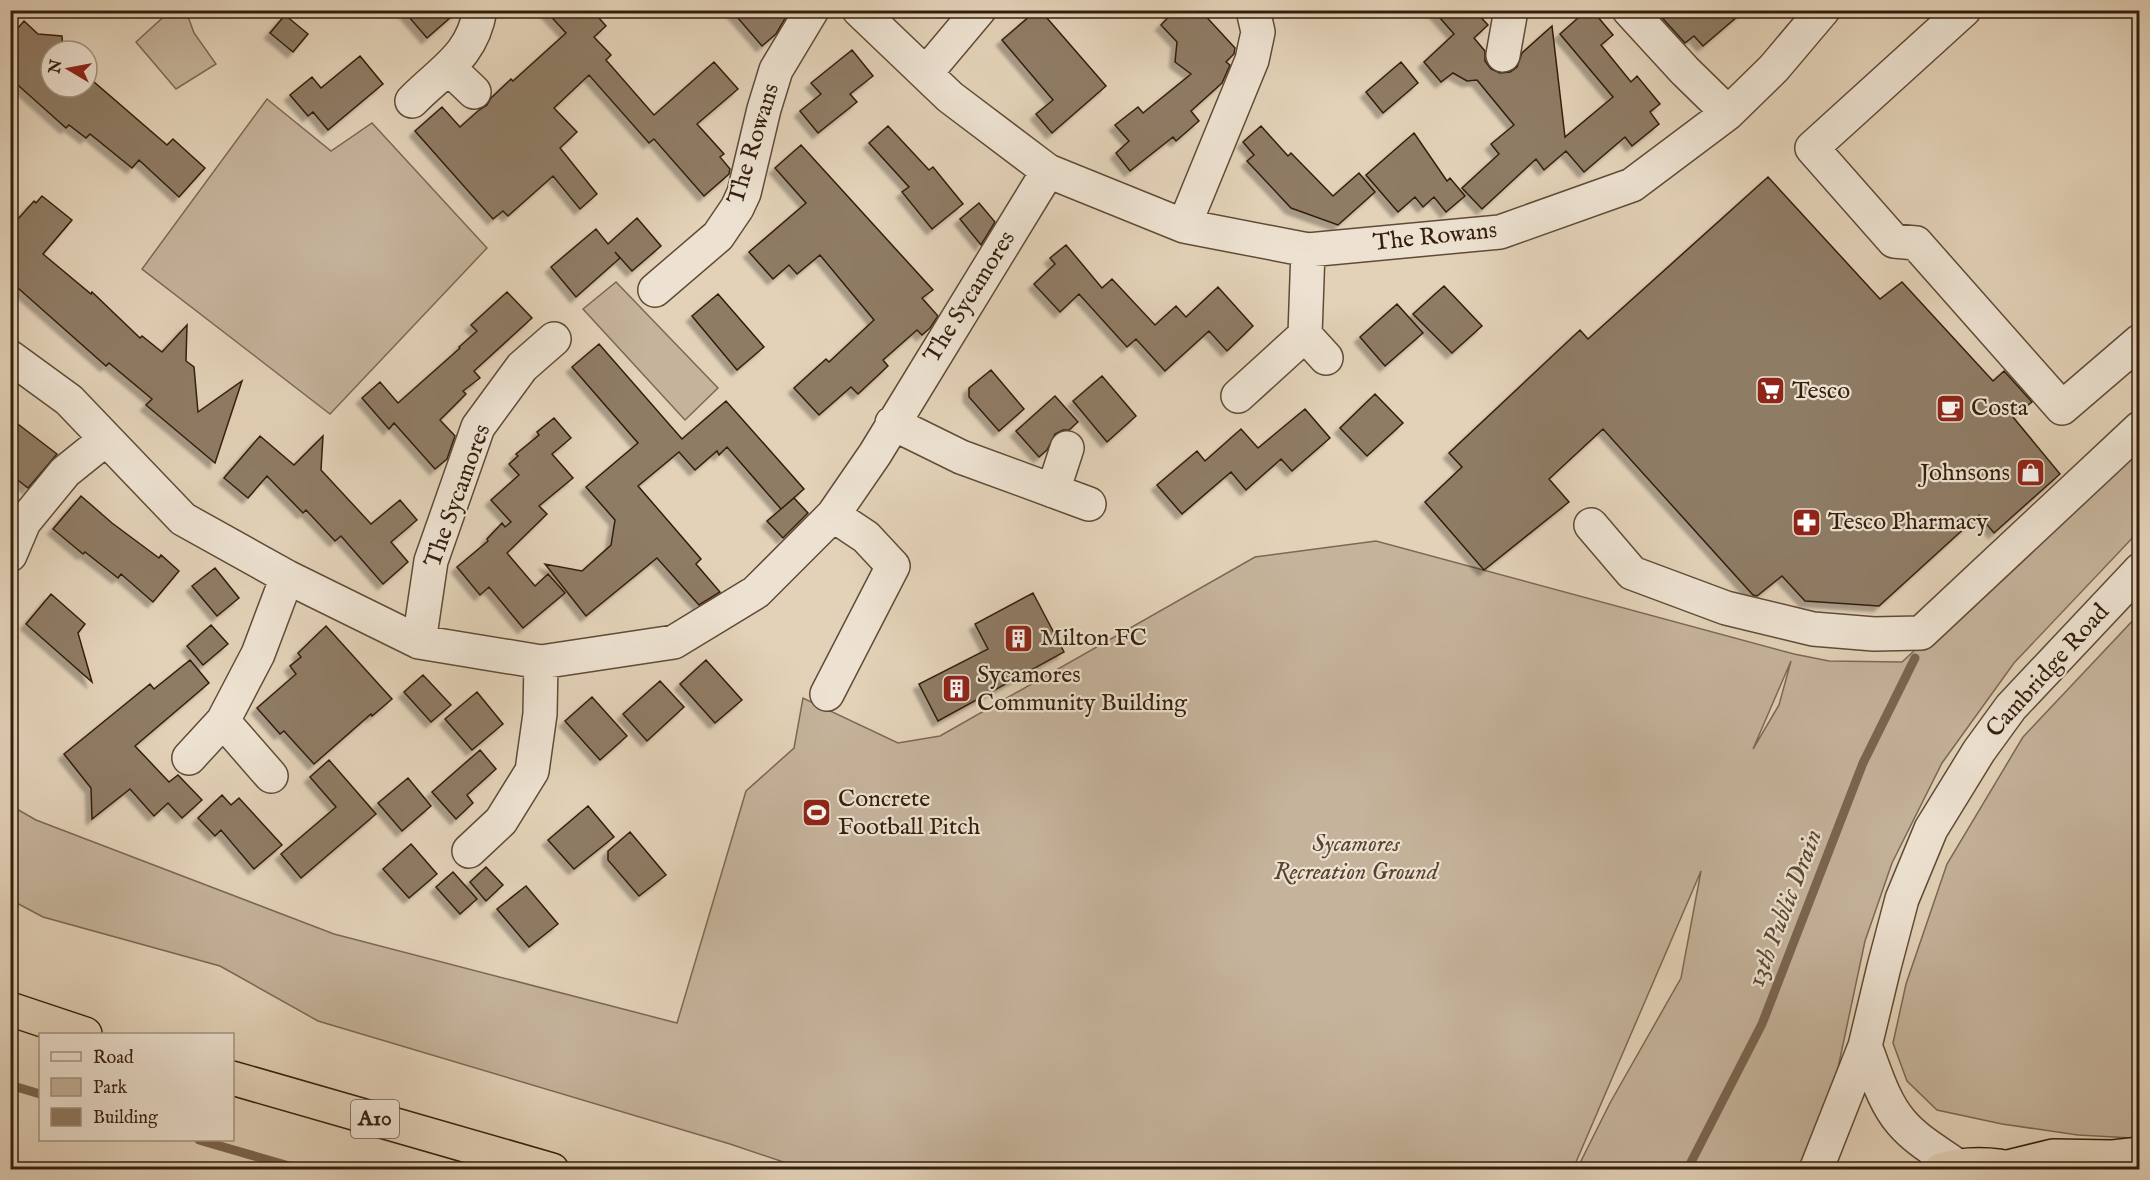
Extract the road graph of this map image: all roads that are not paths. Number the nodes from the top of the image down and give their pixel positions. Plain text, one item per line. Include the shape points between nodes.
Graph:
1 (480, 10) edge
2 (812, 10) edge
3 (859, 10) edge
4 (979, 10) edge
5 (1253, 10) edge
6 (1511, 10) edge
7 (1629, 10) edge
8 (1823, 10) edge
9 (1964, 10) edge
10 (1503, 55) dead end
11 (449, 68) junction
12 (926, 73) junction
13 (474, 92) dead end
14 (412, 101) dead end
15 (1728, 113) junction
16 (1048, 171) junction
17 (1185, 226) junction
18 (1308, 250) junction
19 (655, 290) dead end
20 (554, 339) dead end
21 (2139, 341) edge
22 (10, 357) edge
23 (1238, 396) dead end
24 (892, 423) junction
25 (2139, 428) edge
26 (106, 439) junction
27 (1067, 448) dead end
28 (1053, 491) junction
29 (1089, 504) dead end
30 (832, 515) junction
31 (1591, 525) dead end
32 (10, 555) edge
33 (2139, 570) edge
34 (287, 577) junction
35 (419, 642) junction
36 (541, 662) junction
37 (827, 694) dead end
38 (223, 721) junction
39 (189, 758) dead end
40 (271, 776) dead end
41 (469, 851) dead end
42 (10, 1009) edge
43 (79, 1033) edge
44 (1865, 1046) junction
45 (234, 1078) edge
46 (2139, 1154) edge
47 (1949, 1167) edge
48 (2013, 1168) edge
49 (552, 1170) edge
50 (1816, 1170) edge

1 - 11 street via 470,43
2 - 19 street, The Rowans via 776,70 737,208 718,236
3 - 12 street, The Rowans
4 - 12 street
5 - 17 street via 1258,32 1252,60
6 - 10 street
7 - 15 street
8 - 15 street, The Rowans via 1774,68
9 - 21 street via 1812,148 1894,241 1916,243 2062,408
11 - 13 street
11 - 14 street
12 - 16 street, The Rowans via 950,97
15 - 18 street, The Rowans via 1632,185 1500,232
16 - 17 street, The Rowans
16 - 24 street, The Sycamores
17 - 18 street, The Rowans
18 - 23 street via 1316,346
20 - 35 street, The Sycamores via 522,367 478,427 431,561
22 - 26 street, The Sycamores via 69,400
24 - 28 street via 961,457
24 - 30 street, The Sycamores
25 - 31 street via 1921,633 1813,629 1726,608 1632,573
26 - 32 street via 58,480 24,522
26 - 34 street, The Sycamores via 183,519
27 - 28 street
28 - 29 street
30 - 36 street, The Sycamores via 756,592 674,642
30 - 37 street via 866,537 901,575
33 - 44 street, Cambridge Road via 2011,707 1978,751 1931,829 1902,899
34 - 35 street, The Sycamores
34 - 38 street via 258,654
35 - 36 street, The Sycamores
36 - 41 street via 540,714 532,771 501,821
38 - 39 street
38 - 40 street
42 - 43 highway
44 - 47 street via 1883,1093 1900,1122
44 - 50 street, Cambridge Road
45 - 49 highway, A10
46 - 48 highway via 2053,1156
47 - 48 highway

